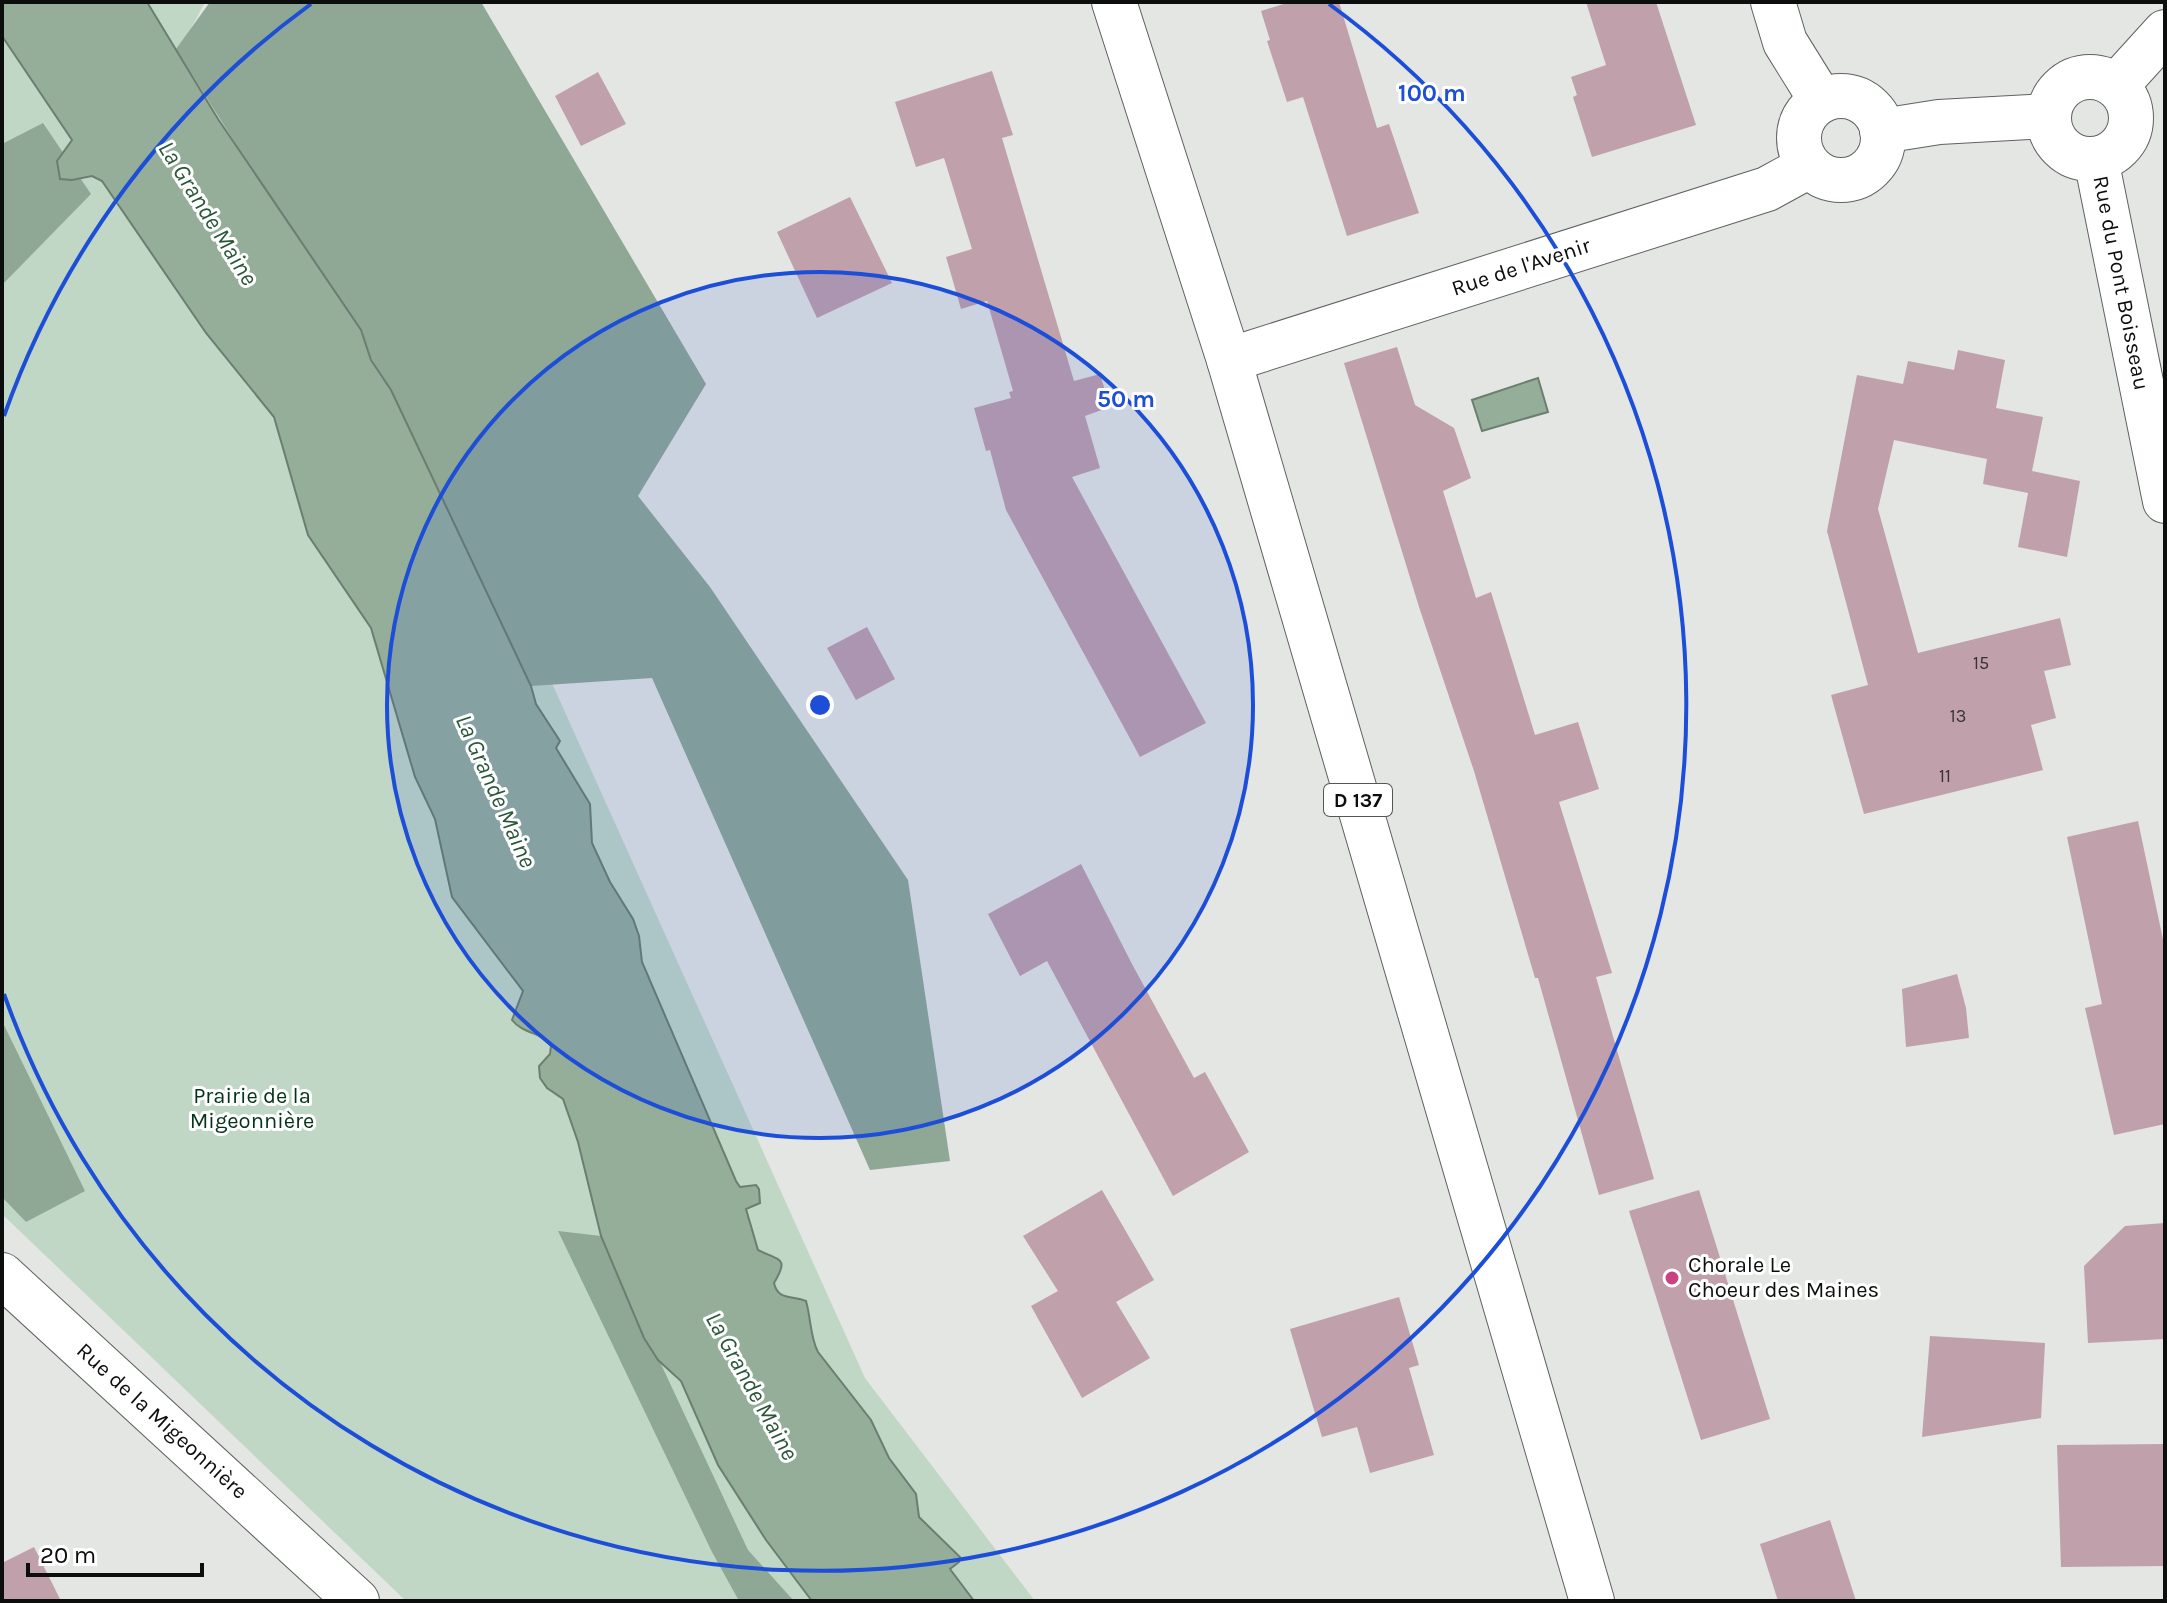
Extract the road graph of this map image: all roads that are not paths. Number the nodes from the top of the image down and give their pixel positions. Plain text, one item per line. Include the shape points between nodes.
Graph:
1 (1114, 2) edge
2 (1773, 2) edge
3 (2165, 32) edge
4 (2116, 86) junction
5 (1821, 100) junction
6 (2049, 116) junction
7 (1882, 131) junction
8 (2096, 159) junction
9 (1809, 166) junction
10 (1229, 360) junction
11 (2165, 501) edge
12 (2, 1275) edge
13 (357, 1601) edge
14 (1592, 1601) edge

1 - 10 street, D 137
2 - 5 street via 1785,42
3 - 4 street
4 - 6 street via 2092,77 2068,83
4 - 8 street via 2130,105 2130,129 2118,149
5 - 7 street via 1860,100 1871,107
5 - 9 street via 1799,130 1798,143
6 - 7 street
6 - 8 street via 2062,149
7 - 9 street via 1880,156 1853,179 1828,179
8 - 11 street, Rue du Pont Boisseau
9 - 10 street, Rue de l'Avenir via 1767,189
10 - 14 street, D 137
12 - 13 street, Rue de la Migeonnière

